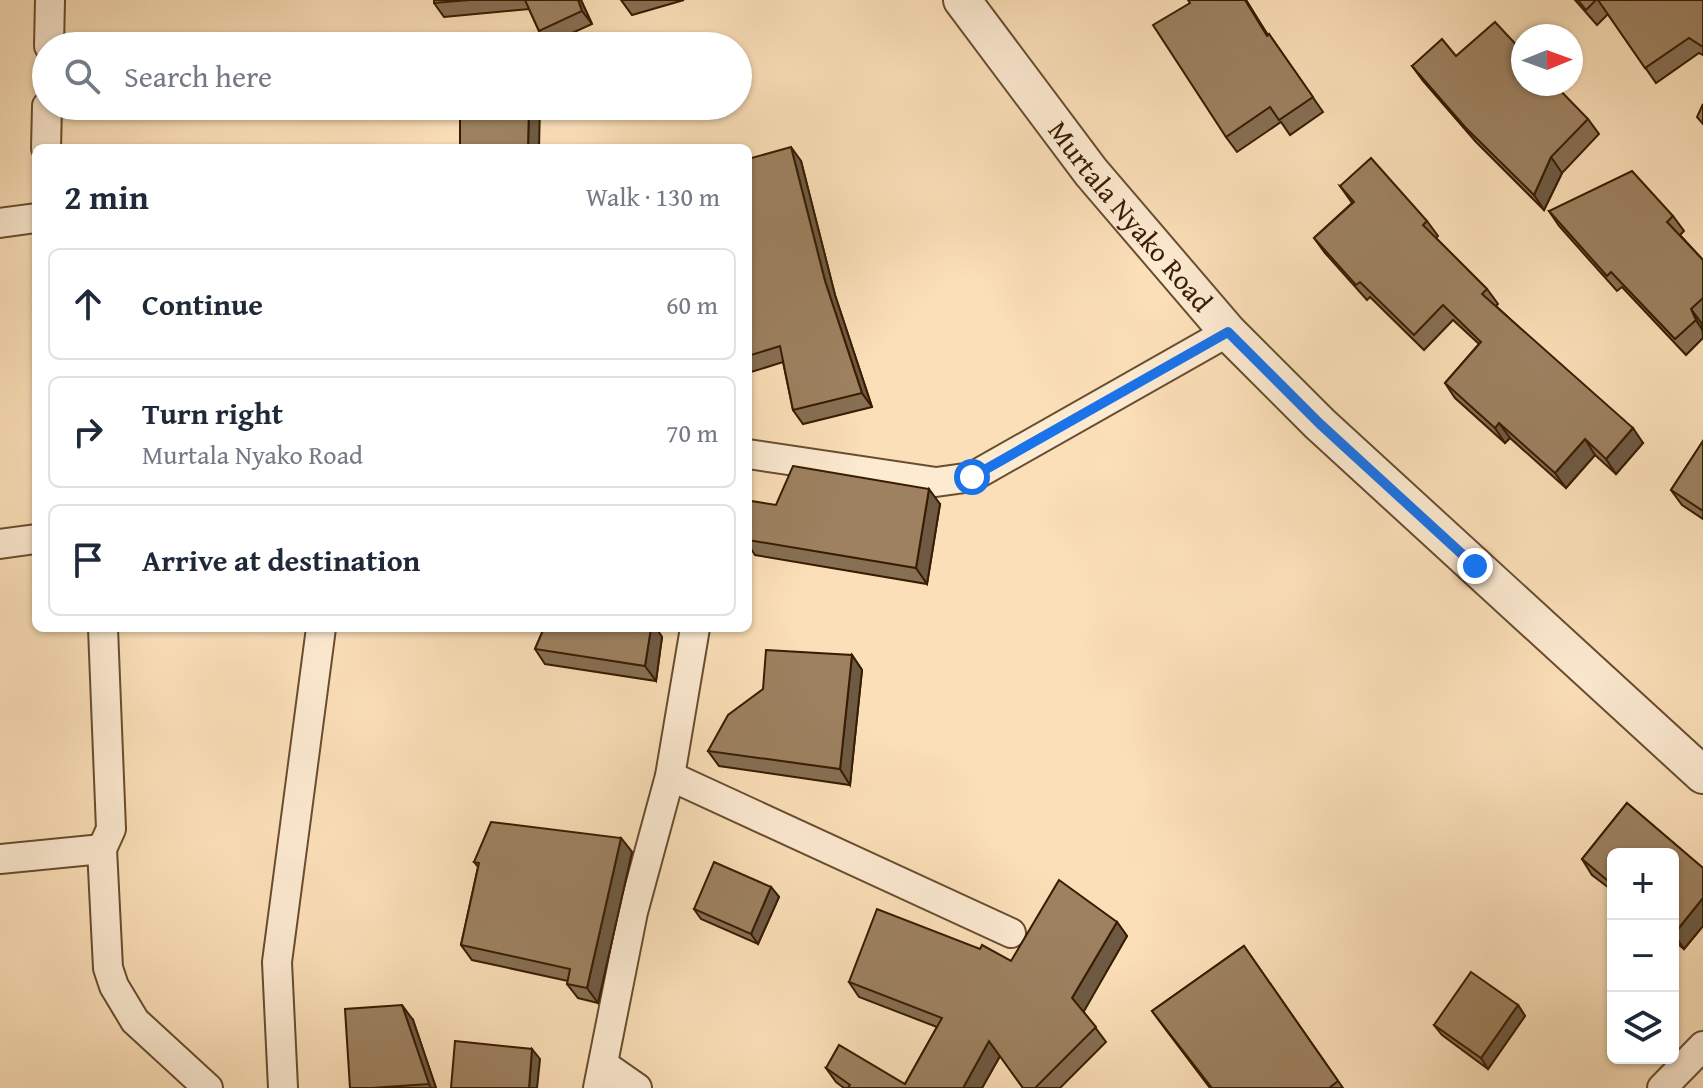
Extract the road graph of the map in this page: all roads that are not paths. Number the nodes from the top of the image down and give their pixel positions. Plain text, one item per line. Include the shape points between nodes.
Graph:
1 (50, 0) edge
2 (962, 0) edge
3 (49, 32) edge
4 (47, 120) edge
5 (46, 144) edge
6 (32, 219) edge
7 (0, 223) edge
8 (1228, 332) junction
9 (752, 455) edge
10 (32, 540) edge
11 (0, 544) edge
12 (103, 632) edge
13 (320, 632) edge
14 (694, 632) edge
15 (1703, 775) edge
16 (670, 776) junction
17 (102, 849) junction
18 (0, 859) edge
19 (1011, 933) dead end
20 (1703, 1046) edge
21 (601, 1076) edge
22 (208, 1088) edge
23 (283, 1088) edge
24 (637, 1088) edge
25 (1662, 1088) edge

1 - 3 street
2 - 8 street, Murtala Nyako Road via 1091,172
4 - 5 street
6 - 7 street
8 - 9 street via 957,481
8 - 15 street, Murtala Nyako Road via 1320,424
10 - 11 street
12 - 17 street via 111,829
13 - 23 street via 277,962
14 - 16 street
16 - 19 street
16 - 21 street via 633,912
17 - 18 street
17 - 22 street via 108,968 114,986 135,1021
20 - 25 street
21 - 24 street

